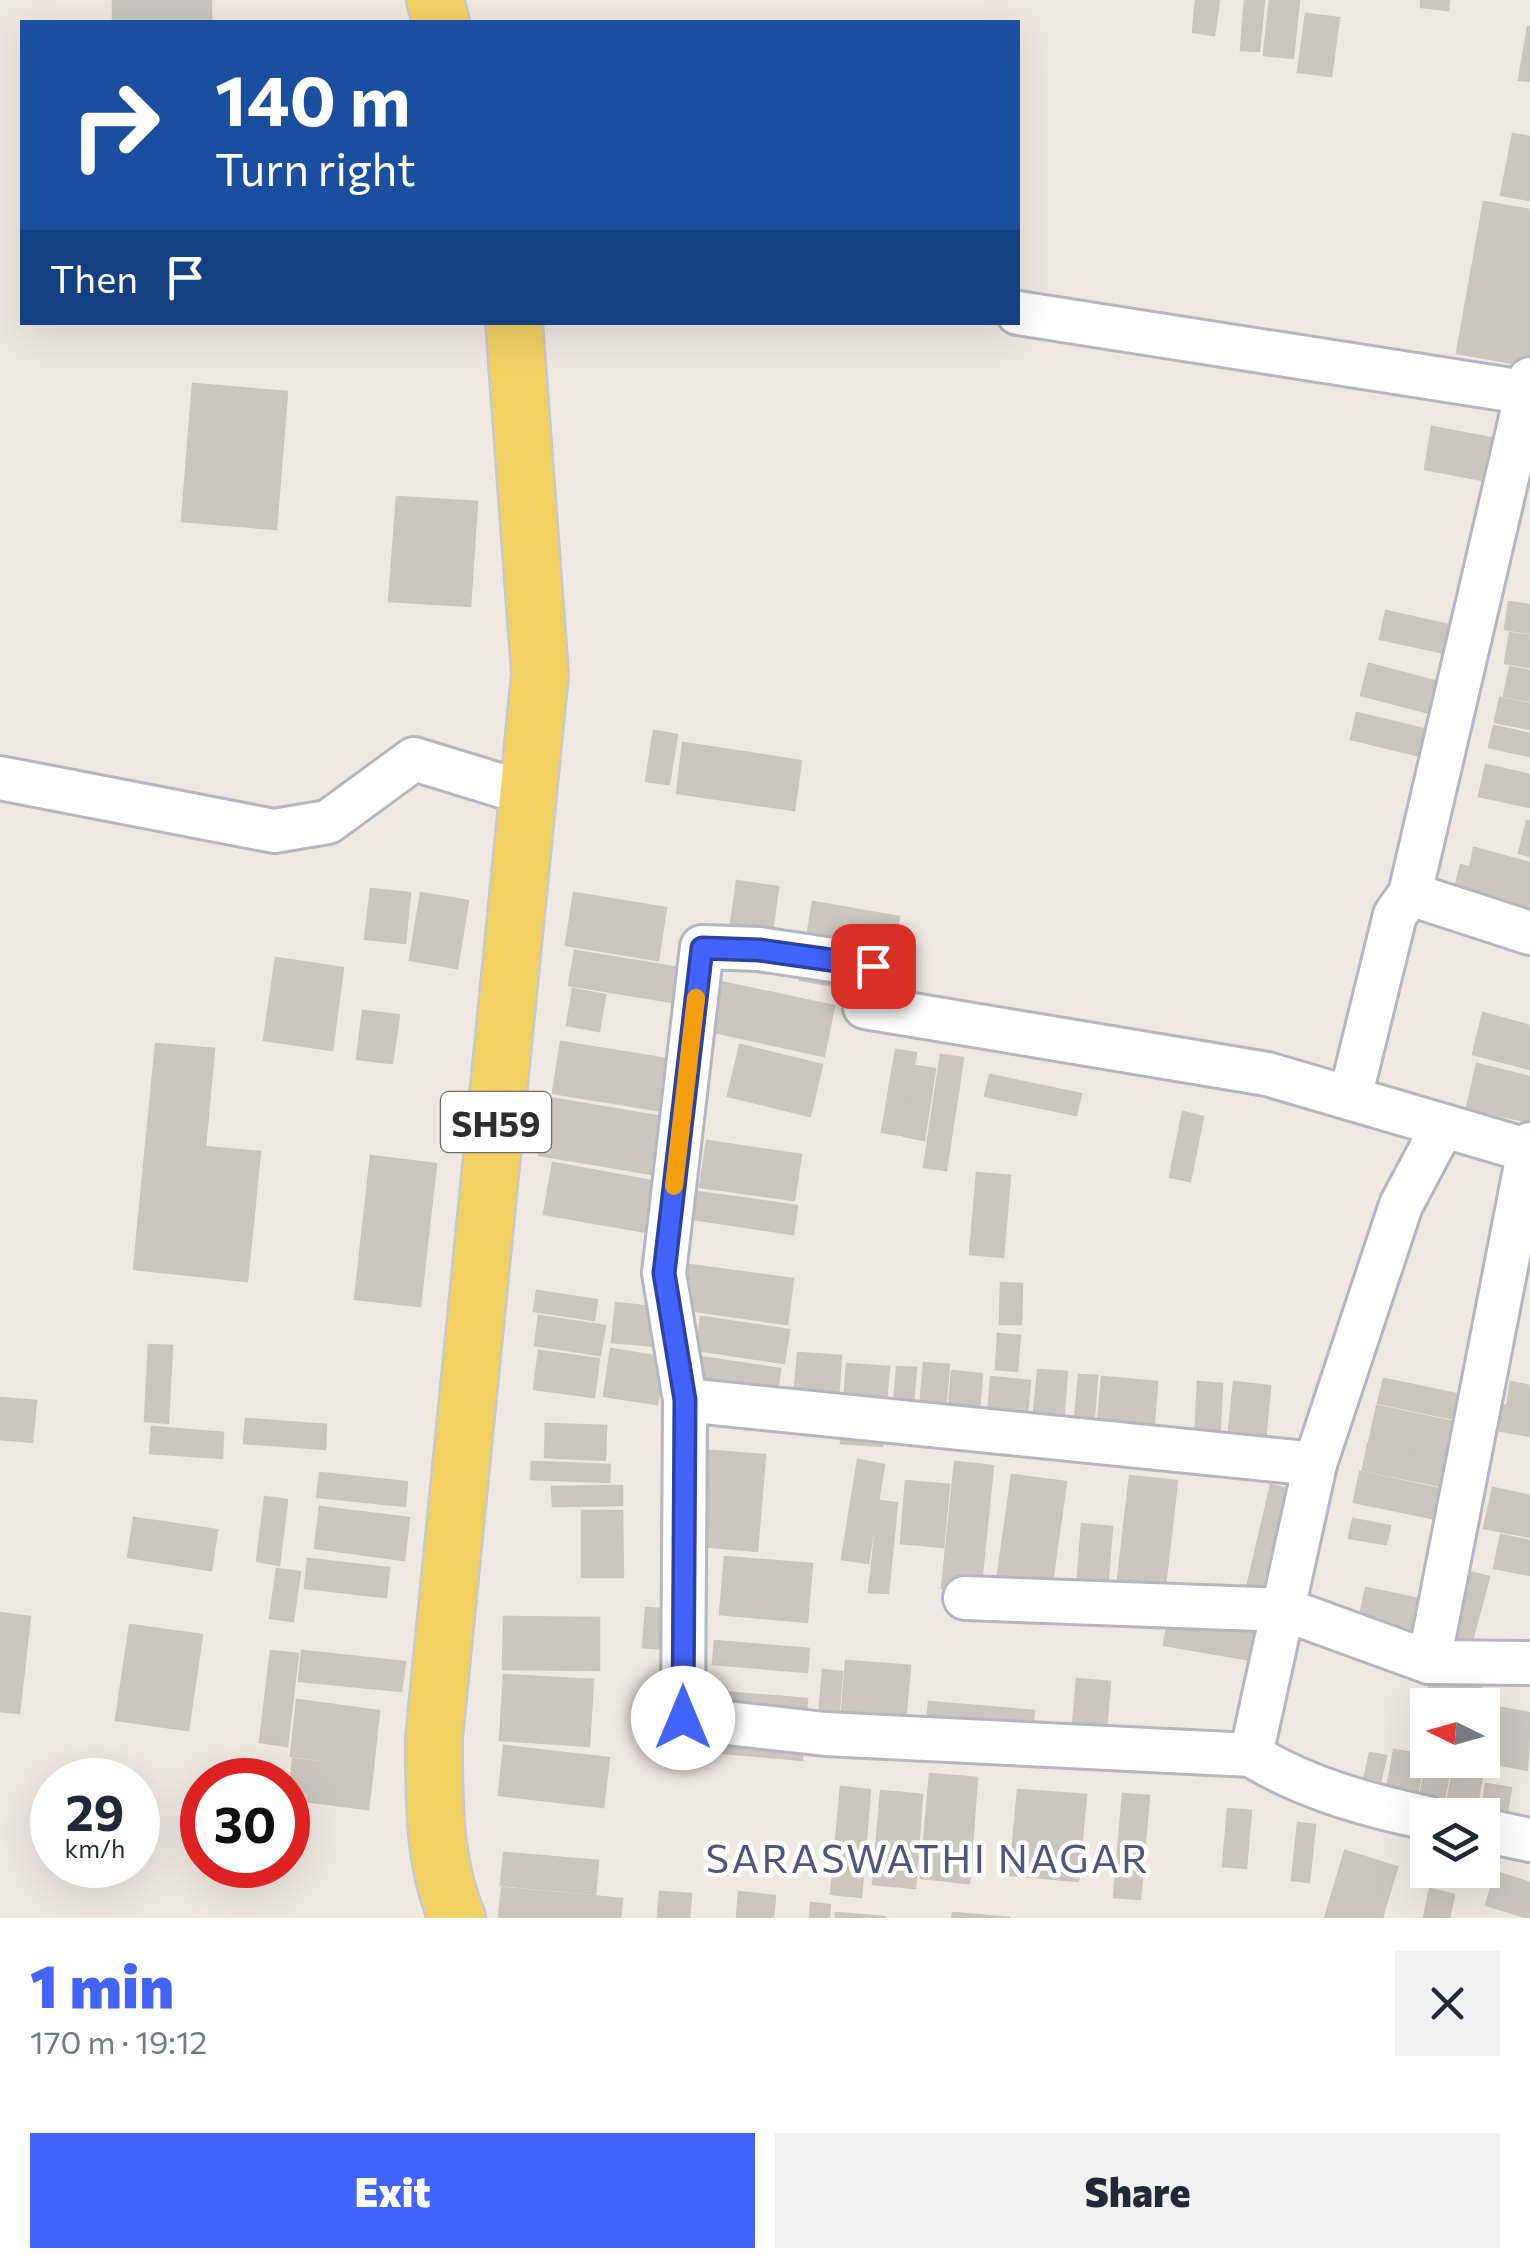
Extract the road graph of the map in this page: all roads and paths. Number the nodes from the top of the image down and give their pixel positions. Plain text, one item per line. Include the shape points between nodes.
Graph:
1 (1020, 313) edge
2 (514, 325) edge
3 (1529, 388) edge
4 (0, 778) edge
5 (528, 794) junction
6 (1410, 894) junction
7 (1530, 933) edge
8 (1350, 1098) junction
9 (1443, 1126) junction
10 (1529, 1148) edge
11 (685, 1400) junction
12 (1315, 1464) junction
13 (965, 1598) dead end
14 (1286, 1610) junction
15 (1430, 1662) junction
16 (1530, 1663) edge
17 (1251, 1755) junction
18 (1410, 1814) edge
19 (1500, 1834) edge
20 (1530, 1840) edge
21 (457, 1918) edge

1 - 3 street
2 - 5 main road, SH59 via 540,674
3 - 6 street
4 - 5 street via 274,831 328,822 414,759
5 - 21 main road, SH59 via 434,1738 434,1822 445,1891
6 - 7 street
6 - 8 street via 1395,915
8 - 9 street
8 - 11 street via 869,986 759,950 702,948 664,1273
9 - 10 street
9 - 12 street via 1401,1205
10 - 15 street
11 - 12 street
11 - 17 street via 683,1718 825,1734
12 - 14 street
13 - 14 street
14 - 15 street
14 - 17 street
15 - 16 street
17 - 18 street via 1288,1778
19 - 20 street

